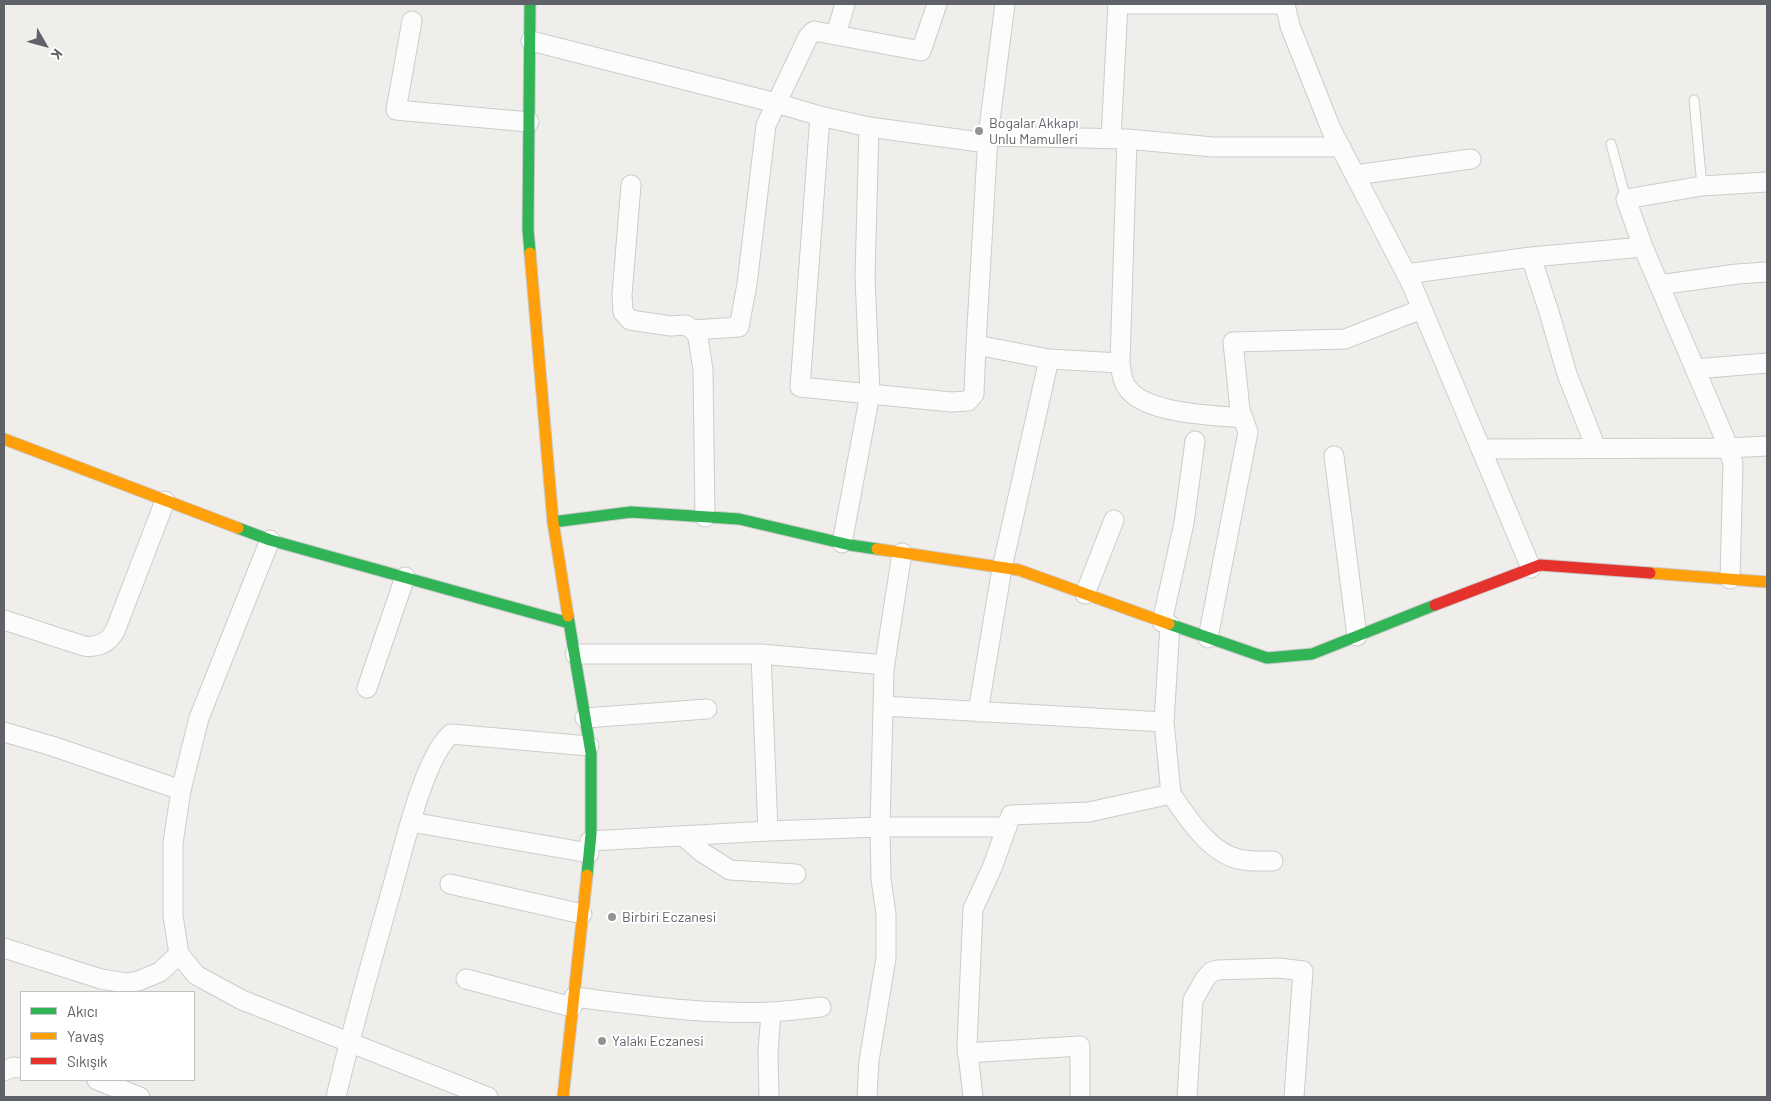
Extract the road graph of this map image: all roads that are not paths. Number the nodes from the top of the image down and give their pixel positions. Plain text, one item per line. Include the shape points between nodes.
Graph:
1 (530, 4) edge
2 (845, 4) edge
3 (937, 4) edge
4 (1005, 4) edge
5 (1117, 4) edge
6 (1285, 4) edge
7 (412, 21) dead end
8 (836, 35) junction
9 (530, 41) junction
10 (1694, 100) dead end
11 (776, 103) junction
12 (820, 116) junction
13 (529, 122) junction
14 (869, 127) junction
15 (1119, 138) junction
16 (988, 139) junction
17 (1611, 144) dead end
18 (1341, 147) junction
19 (1472, 159) dead end
20 (1355, 175) junction
21 (1767, 182) edge
22 (631, 186) dead end
23 (1702, 186) junction
24 (1626, 199) junction
25 (1643, 247) junction
26 (1531, 257) junction
27 (1767, 272) edge
28 (1406, 274) junction
29 (1659, 285) junction
30 (1422, 309) junction
31 (693, 330) junction
32 (976, 345) junction
33 (1049, 358) junction
34 (1120, 363) junction
35 (1767, 363) edge
36 (1695, 369) junction
37 (870, 394) junction
38 (1243, 418) junction
39 (4, 439) edge
40 (1195, 440) dead end
41 (1767, 446) edge
42 (1596, 448) junction
43 (1728, 448) junction
44 (1481, 449) junction
45 (1334, 456) dead end
46 (165, 501) junction
47 (706, 517) junction
48 (1114, 520) dead end
49 (553, 522) junction
50 (270, 540) junction
51 (842, 543) junction
52 (902, 553) junction
53 (1002, 568) junction
54 (1531, 568) junction
55 (405, 577) junction
56 (1730, 579) junction
57 (1767, 582) edge
58 (1085, 594) junction
59 (4, 620) edge
60 (570, 623) junction
61 (1166, 623) junction
62 (1357, 636) junction
63 (1208, 638) junction
64 (575, 654) junction
65 (761, 654) junction
66 (885, 665) junction
67 (367, 688) dead end
68 (883, 706) junction
69 (707, 709) dead end
70 (978, 712) junction
71 (585, 718) junction
72 (1164, 722) junction
73 (4, 732) edge
74 (590, 746) junction
75 (181, 790) junction
76 (1171, 794) junction
77 (412, 822) junction
78 (880, 827) junction
79 (1007, 827) junction
80 (768, 831) junction
81 (683, 836) junction
82 (589, 847) junction
83 (1273, 861) dead end
84 (796, 874) dead end
85 (450, 884) dead end
86 (582, 914) junction
87 (4, 948) edge
88 (179, 954) junction
89 (466, 979) dead end
90 (573, 1002) junction
91 (821, 1008) dead end
92 (771, 1012) junction
93 (349, 1042) junction
94 (967, 1053) junction
95 (20, 1068) edge
96 (4, 1071) edge
97 (100, 1081) edge
98 (140, 1097) edge
99 (336, 1097) edge
100 (488, 1097) edge
101 (563, 1097) edge
102 (769, 1097) edge
103 (867, 1097) edge
104 (973, 1097) edge
105 (1080, 1097) edge
106 (1187, 1097) edge
107 (1294, 1097) edge

1 - 9 main road
2 - 8 street
3 - 8 street via 921,51
4 - 16 street
5 - 6 street
5 - 15 street
6 - 18 street via 1290,26
7 - 13 street via 396,110
8 - 11 street via 814,31 808,37
9 - 11 street
9 - 13 main road
10 - 23 lane
11 - 12 street
11 - 31 street via 766,124 739,328
12 - 14 street
12 - 37 street via 800,386
13 - 49 main road via 528,229
14 - 16 street
14 - 37 street via 865,277
15 - 16 street
15 - 18 street via 1213,147
15 - 34 street
16 - 32 street
17 - 24 lane
18 - 20 street
19 - 20 street
20 - 28 street
21 - 23 street
22 - 31 street via 623,312 630,320 686,325
23 - 24 street
24 - 25 street
25 - 26 street
25 - 29 street
26 - 28 street
26 - 42 street via 1567,374
27 - 29 street
28 - 30 street
29 - 36 street
30 - 38 street via 1345,339 1233,342
30 - 44 street
31 - 47 street via 698,337 704,370
32 - 33 street
32 - 37 street via 974,394 968,401
33 - 34 street
33 - 53 street
34 - 38 street via 1126,386 1142,401 1161,408
35 - 36 street
36 - 43 street
37 - 51 street
38 - 63 street via 1248,432
39 - 46 main road
40 - 61 street
41 - 43 street
42 - 43 street
42 - 44 street
43 - 56 street via 1733,463
44 - 54 street
45 - 62 street
46 - 50 main road
46 - 59 street via 115,631 107,641 96,646 84,646
47 - 49 main road via 631,512
47 - 51 main road via 740,519
48 - 58 street
49 - 60 main road
50 - 55 main road
50 - 75 street via 199,718
51 - 52 main road
52 - 53 main road
52 - 66 street
53 - 58 main road via 1019,570
53 - 70 street
54 - 56 main road via 1540,565
54 - 62 main road
55 - 60 main road
55 - 67 street
56 - 57 main road
58 - 61 main road
60 - 64 main road
61 - 63 main road
61 - 72 street
62 - 63 main road via 1312,654 1267,658
64 - 65 street
64 - 71 main road
65 - 66 street
65 - 80 street
66 - 68 street
68 - 70 street
68 - 78 street
69 - 71 street
70 - 72 street
71 - 74 main road
72 - 76 street
73 - 75 street
74 - 77 street via 451,734 444,740 424,781
74 - 82 main road
75 - 88 street via 173,843 173,916
76 - 79 street via 1089,812 1011,815
76 - 83 street via 1204,838 1227,856 1240,860
77 - 82 street
77 - 93 street
78 - 79 street
78 - 80 street
78 - 103 street via 886,958 869,1060
79 - 94 street via 973,909
80 - 81 street
81 - 82 street
81 - 84 street via 730,870
82 - 86 main road
85 - 86 street
86 - 90 main road
87 - 88 street via 126,983 138,982 160,972
88 - 93 street via 196,975 242,1000
89 - 90 street
90 - 92 street via 712,1012
90 - 101 main road
91 - 92 street
92 - 102 street
93 - 99 street
93 - 100 street
94 - 104 street
94 - 105 street via 1080,1046
95 - 96 street
97 - 98 street
106 - 107 street via 1193,1000 1205,979 1218,970 1279,968 1303,971

